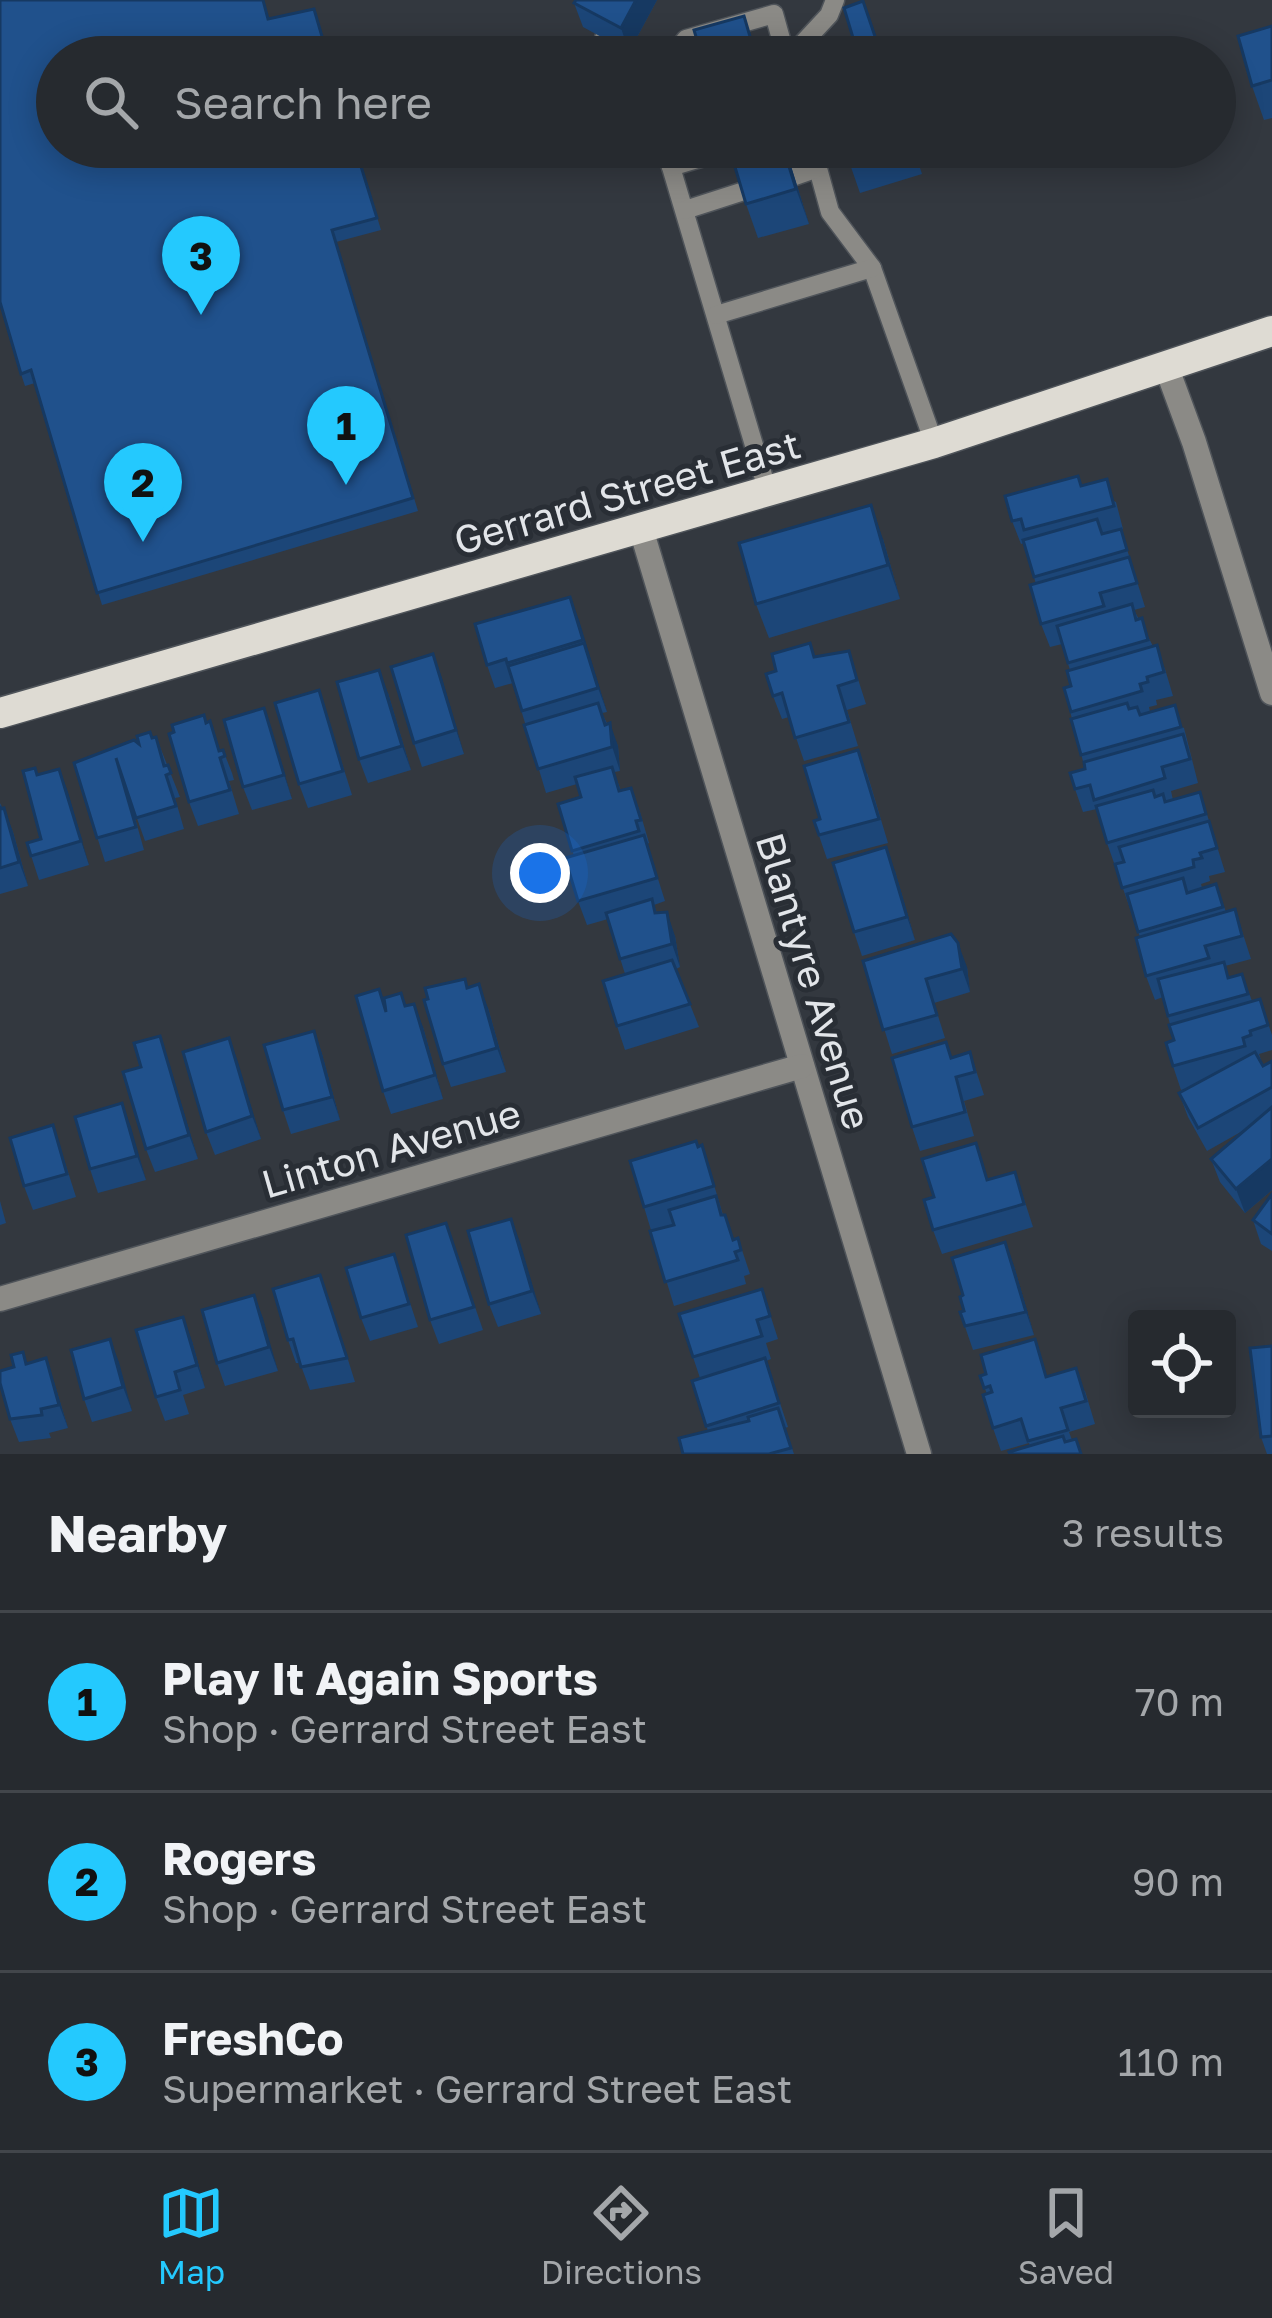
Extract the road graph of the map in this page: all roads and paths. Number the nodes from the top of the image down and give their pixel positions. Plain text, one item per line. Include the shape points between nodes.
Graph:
1 (835, 0) edge
2 (696, 36) edge
3 (781, 36) edge
4 (808, 36) edge
5 (672, 168) edge
6 (818, 168) joint
7 (794, 176) edge
8 (744, 191) edge
9 (685, 210) junction
10 (872, 268) junction
11 (716, 315) junction
12 (1272, 331) edge
13 (1166, 366) junction
14 (934, 443) junction
15 (768, 492) junction
16 (640, 530) junction
17 (1272, 693) edge
18 (0, 713) edge
19 (802, 1066) junction
20 (0, 1299) edge
21 (919, 1454) edge

1 - 4 lane
2 - 3 lane via 773,14
5 - 9 lane
6 - 7 lane
6 - 10 lane via 830,212
8 - 9 lane
9 - 11 lane
10 - 11 lane
10 - 14 lane
11 - 15 lane
12 - 13 main road, Gerrard Street East
13 - 14 main road, Gerrard Street East
13 - 17 street
14 - 15 main road, Gerrard Street East
15 - 16 main road, Gerrard Street East
16 - 18 main road, Gerrard Street East
16 - 19 street, Blantyre Avenue
19 - 20 street, Linton Avenue
19 - 21 street, Blantyre Avenue

